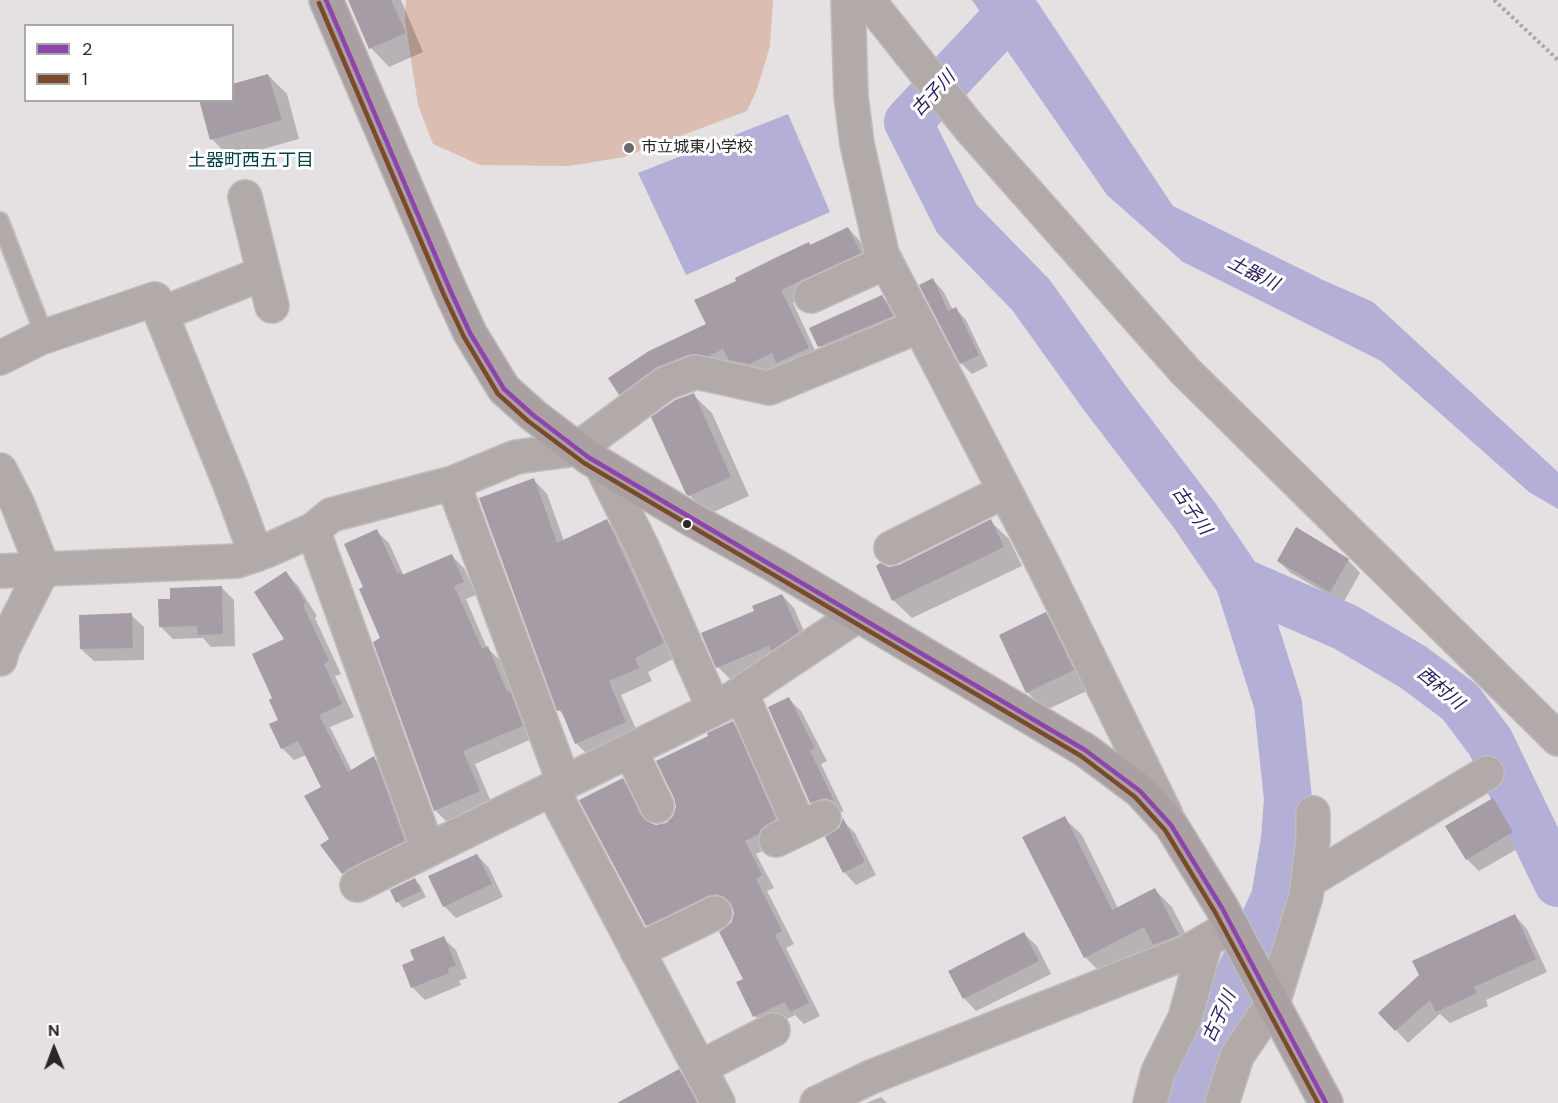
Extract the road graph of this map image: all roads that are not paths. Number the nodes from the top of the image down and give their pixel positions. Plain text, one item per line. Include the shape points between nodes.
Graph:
1 (326, 0) edge
2 (848, 0) edge
3 (868, 0) edge
4 (245, 197) dead end
5 (0, 221) edge
6 (886, 262) junction
7 (264, 273) junction
8 (811, 296) dead end
9 (272, 306) dead end
10 (161, 314) junction
11 (919, 327) junction
12 (45, 337) junction
13 (0, 358) edge
14 (589, 457) junction
15 (0, 470) edge
16 (453, 483) junction
17 (1005, 491) junction
18 (313, 530) junction
19 (891, 548) dead end
20 (256, 555) junction
21 (43, 569) junction
22 (0, 571) edge
23 (858, 615) junction
24 (0, 659) edge
25 (728, 701) junction
26 (1558, 739) edge
27 (630, 750) junction
28 (1487, 773) dead end
29 (558, 786) junction
30 (657, 806) dead end
31 (1313, 813) dead end
32 (1171, 825) junction
33 (800, 829) dead end
34 (428, 850) junction
35 (1308, 881) junction
36 (357, 885) dead end
37 (715, 913) dead end
38 (1219, 934) junction
39 (637, 951) junction
40 (1270, 997) junction
41 (773, 1030) dead end
42 (699, 1068) junction
43 (718, 1103) edge
44 (817, 1103) edge
45 (1150, 1103) edge
46 (1222, 1103) edge
47 (1326, 1103) edge

1 - 14 main road via 470,333 504,388
2 - 6 street via 857,144
3 - 26 street via 969,127 1185,371
4 - 7 street
5 - 12 lane
6 - 8 street
6 - 11 street
7 - 9 street
7 - 10 street
10 - 12 street via 155,299
10 - 20 street
11 - 14 street via 770,388 696,372 666,384
11 - 17 street
12 - 13 street
14 - 16 street via 516,457
14 - 23 main road
14 - 25 street
15 - 21 street
16 - 18 street via 331,515
16 - 29 street
17 - 19 street
17 - 32 street
18 - 20 street
18 - 34 street
20 - 21 street via 237,561
21 - 22 street
21 - 24 street
23 - 25 street
23 - 32 main road via 1085,750 1140,791
25 - 27 street
25 - 33 street
27 - 29 street
27 - 30 street
28 - 35 street
29 - 34 street
29 - 39 street
31 - 35 street
32 - 38 main road
34 - 36 street
35 - 40 street
37 - 39 street
38 - 40 main road
38 - 44 street via 1185,953 871,1077
38 - 45 street via 1158,1072
39 - 42 street
40 - 46 street via 1238,1056
40 - 47 main road
41 - 42 street
42 - 43 street

